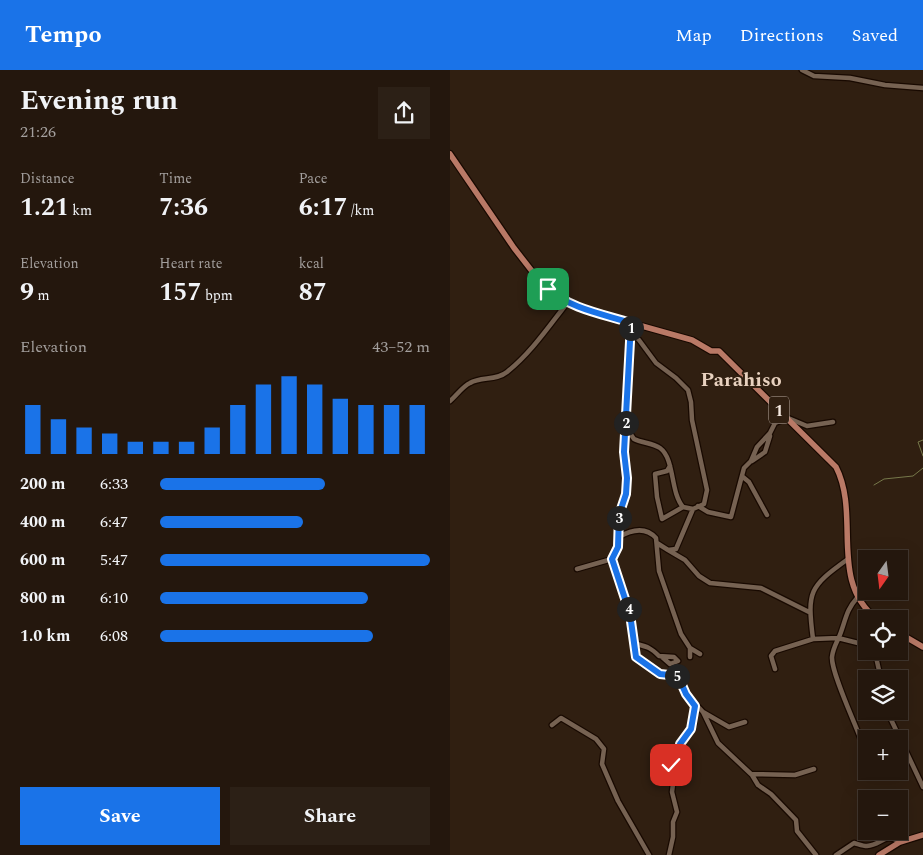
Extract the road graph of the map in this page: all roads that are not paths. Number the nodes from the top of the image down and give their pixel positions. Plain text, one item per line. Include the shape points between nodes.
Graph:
1 (802, 70) edge
2 (923, 88) edge
3 (450, 154) edge
4 (568, 302) junction
5 (631, 323) junction
6 (631, 332) junction
7 (450, 401) edge
8 (777, 407) junction
9 (788, 418) junction
10 (775, 422) junction
11 (833, 422) dead end
12 (626, 426) junction
13 (770, 433) junction
14 (751, 461) junction
15 (670, 466) junction
16 (743, 478) junction
17 (684, 507) junction
18 (696, 508) junction
19 (767, 515) dead end
20 (619, 537) junction
21 (657, 543) junction
22 (668, 550) junction
23 (612, 559) junction
24 (848, 559) junction
25 (577, 569) dead end
26 (857, 598) junction
27 (867, 610) edge
28 (810, 612) junction
29 (632, 637) junction
30 (838, 638) junction
31 (908, 638) edge
32 (813, 639) junction
33 (858, 643) edge
34 (923, 647) edge
35 (690, 648) junction
36 (700, 654) dead end
37 (690, 657) dead end
38 (774, 669) dead end
39 (668, 674) junction
40 (695, 706) junction
41 (703, 712) junction
42 (891, 720) edge
43 (745, 722) dead end
44 (552, 725) dead end
45 (858, 730) edge
46 (814, 769) dead end
47 (752, 774) junction
48 (923, 787) edge
49 (923, 835) edge
50 (900, 842) junction
51 (649, 855) edge
52 (669, 855) edge
53 (816, 855) edge
54 (836, 855) edge
55 (879, 855) edge

1 - 2 street via 814,76
3 - 4 main road, 1 via 535,275 558,298
4 - 5 main road, 1
4 - 7 street via 548,329 507,372 468,383
5 - 6 street
5 - 8 main road, 1 via 719,351
6 - 12 street
6 - 18 street via 656,363 685,386 690,396 707,490 704,504
8 - 9 main road, 1
8 - 10 street
9 - 10 street
9 - 11 street via 807,426
9 - 24 main road, 1 via 839,473 846,502
10 - 13 street
12 - 15 street via 634,439 660,448 667,455
12 - 20 street via 626,489 619,515
13 - 14 street via 757,447
13 - 14 street via 765,452
14 - 16 street via 744,468
15 - 17 street via 680,504
15 - 17 street via 668,471 655,474 662,519
16 - 18 street via 731,516
16 - 19 street via 749,482
17 - 18 street
18 - 22 street via 676,549
20 - 21 street via 641,530 653,534
20 - 23 street
21 - 22 street
21 - 35 street via 663,585 680,634
22 - 28 street via 710,582 761,588
23 - 25 street
23 - 29 street via 630,614
24 - 26 main road, 1
24 - 28 street via 823,577 813,589
26 - 27 main road
26 - 30 street via 848,607
28 - 32 street
29 - 39 street via 636,657 660,674
29 - 39 street via 636,644 678,661 673,663
30 - 32 street
30 - 33 street
30 - 45 street via 832,666
31 - 34 main road
32 - 38 street via 774,651 771,656
35 - 36 street
35 - 37 street
39 - 40 street via 678,676
40 - 41 street
40 - 52 street via 694,724 680,744 679,754 670,769 674,776 672,792 677,812
41 - 43 street via 729,727
41 - 47 street via 718,743
42 - 48 street
44 - 51 street via 560,718 596,739 604,749 602,764 618,801
46 - 47 street via 795,776
47 - 53 street via 758,784 796,820 797,831
49 - 50 main road
50 - 54 street via 889,838 867,846 854,844
50 - 55 main road

